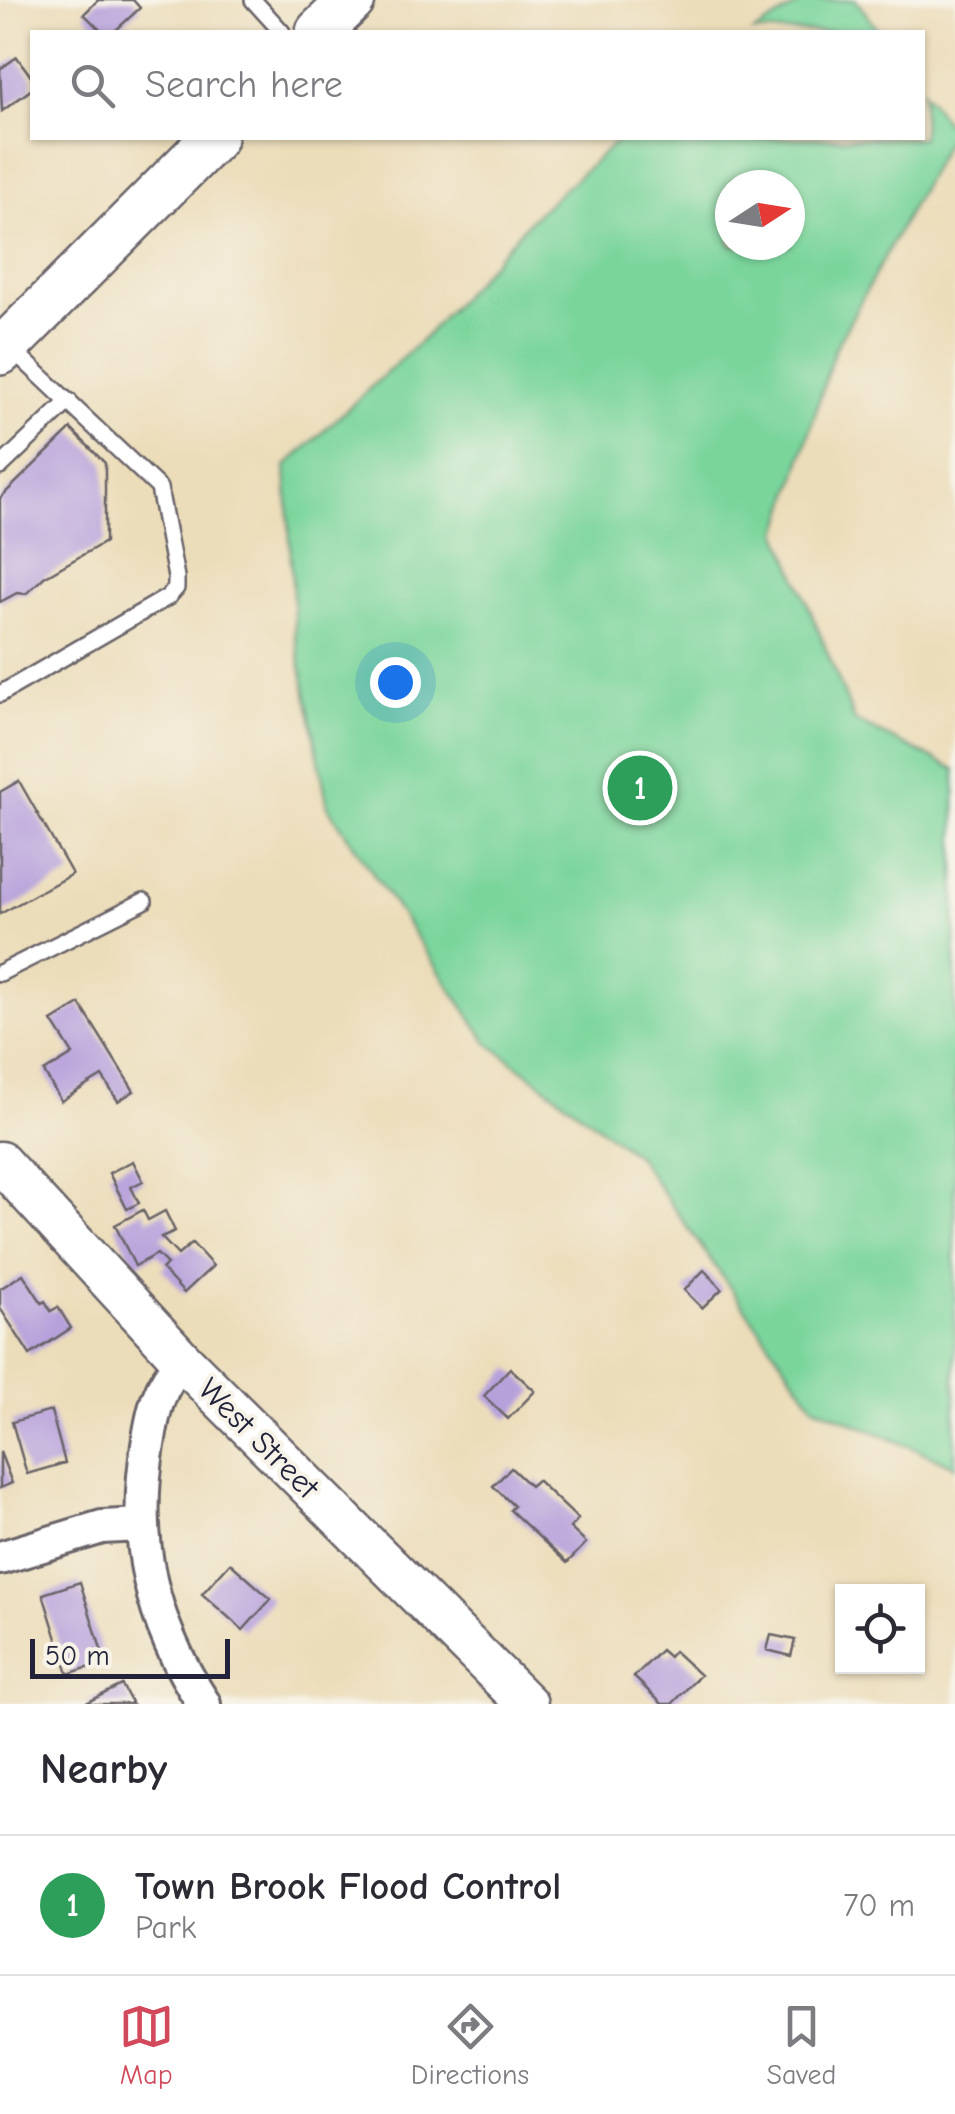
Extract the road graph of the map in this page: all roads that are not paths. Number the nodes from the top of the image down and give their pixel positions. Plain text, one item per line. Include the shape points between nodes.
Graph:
1 (253, 0) edge
2 (352, 0) edge
3 (280, 30) edge
4 (322, 30) edge
5 (212, 140) edge
6 (4, 348) edge
7 (68, 402) junction
8 (0, 468) edge
9 (0, 694) edge
10 (144, 901) dead end
11 (0, 972) edge
12 (0, 1162) edge
13 (183, 1361) junction
14 (141, 1524) junction
15 (0, 1558) edge
16 (204, 1704) edge
17 (527, 1704) edge

1 - 3 lane
2 - 4 main road
5 - 6 main road
6 - 7 lane
7 - 8 lane
7 - 9 lane via 159,488 176,588
10 - 11 lane
12 - 13 street, West Street
13 - 14 street via 164,1382 154,1410
13 - 17 street, West Street
14 - 15 street via 102,1527
14 - 16 street via 160,1623

